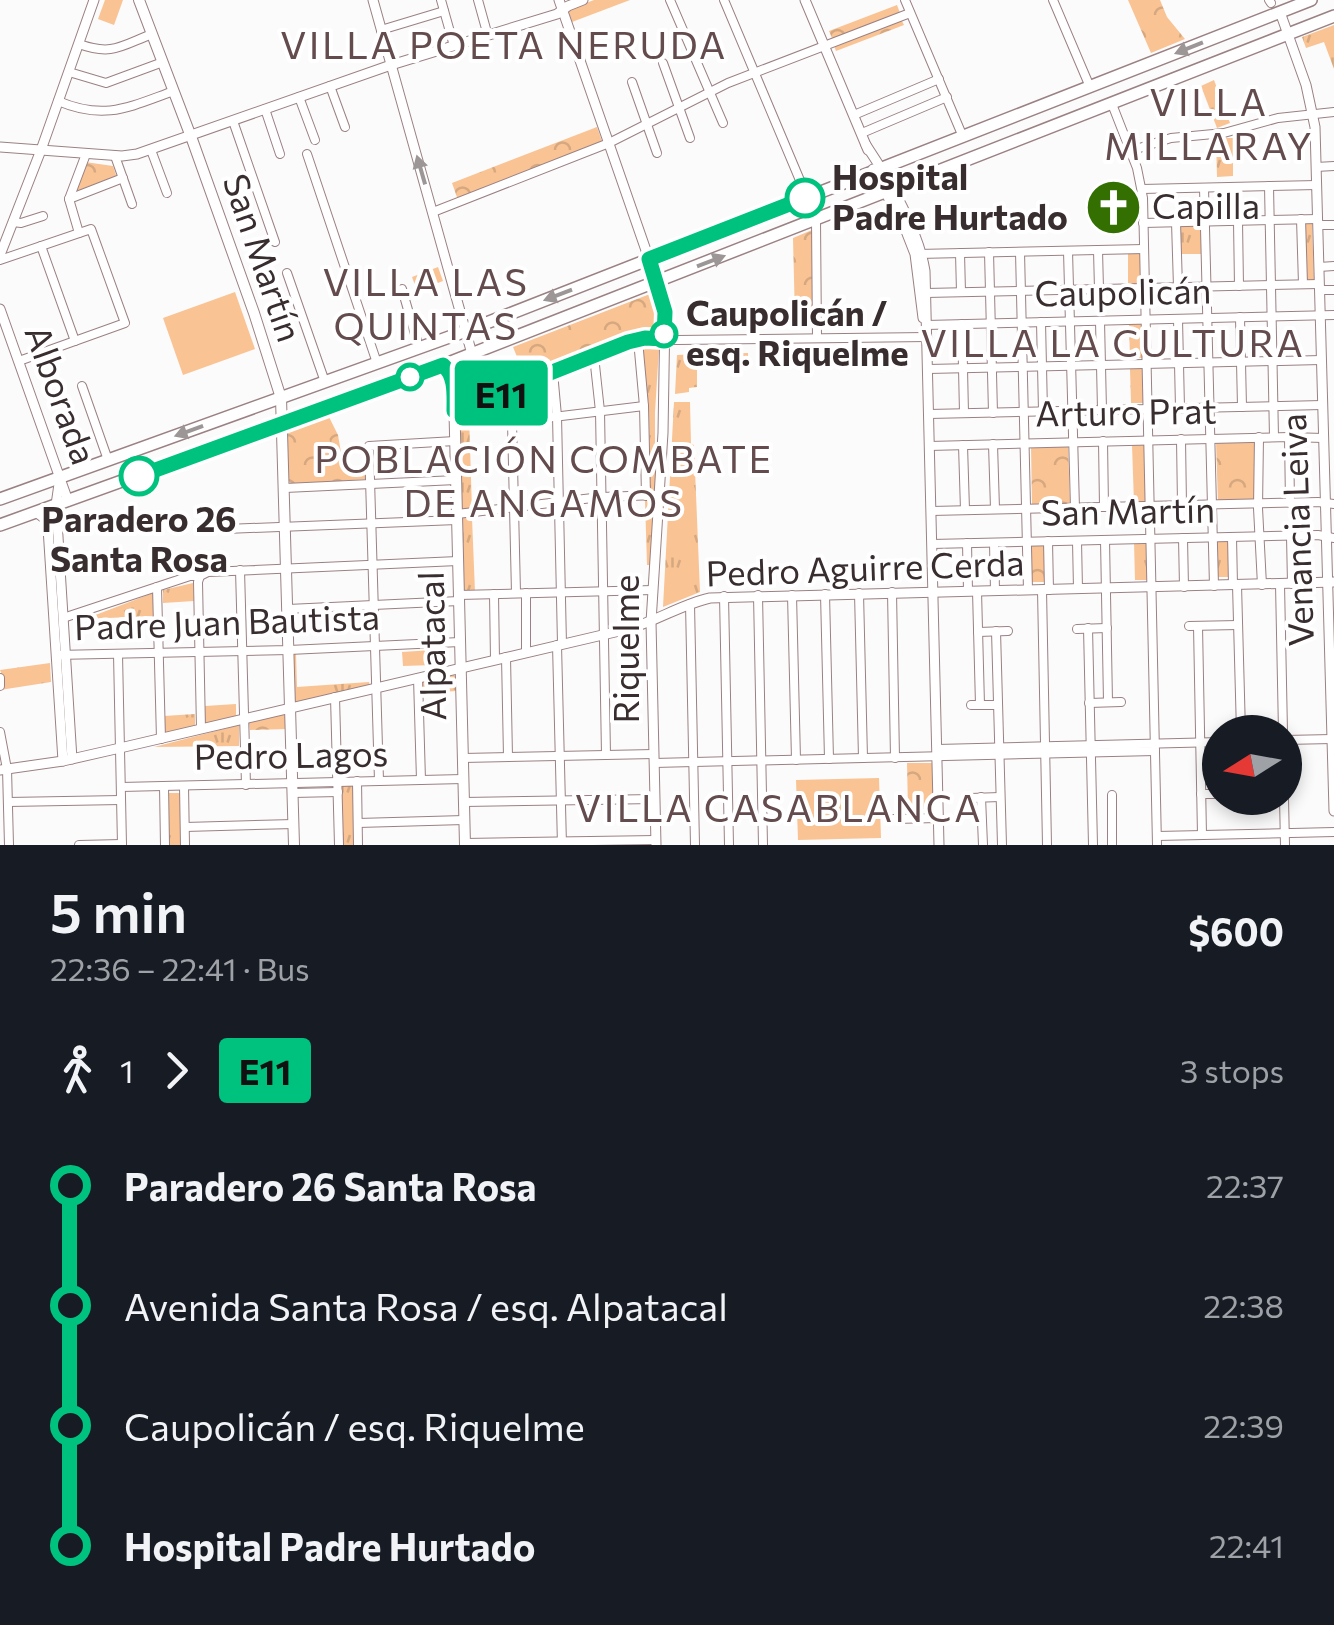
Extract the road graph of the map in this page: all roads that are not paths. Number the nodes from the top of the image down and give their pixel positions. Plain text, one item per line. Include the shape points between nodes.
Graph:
1 (94, 0) edge
2 (139, 0) edge
3 (441, 0) edge
4 (478, 0) edge
5 (583, 0) edge
6 (670, 0) edge
7 (724, 0) edge
8 (805, 0) edge
9 (905, 0) edge
10 (1052, 0) edge
11 (1311, 0) edge
12 (376, 1) edge
13 (560, 5) edge
14 (1273, 5) edge
15 (444, 11) junction
16 (910, 12) junction
17 (1334, 16) edge
18 (381, 30) junction
19 (152, 34) junction
20 (1288, 34) junction
21 (488, 36) junction
22 (79, 44) junction
23 (824, 45) junction
24 (454, 46) junction
25 (163, 62) junction
26 (663, 63) dead end
27 (392, 65) junction
28 (68, 72) junction
29 (754, 72) junction
30 (939, 79) junction
31 (632, 82) dead end
32 (330, 86) junction
33 (1090, 87) junction
34 (174, 91) junction
35 (708, 92) junction
36 (300, 97) junction
37 (947, 97) junction
38 (58, 101) junction
39 (1112, 104) junction
40 (679, 108) junction
41 (265, 109) junction
42 (1334, 112) edge
43 (854, 115) junction
44 (1314, 115) junction
45 (233, 121) junction
46 (723, 123) dead end
47 (648, 125) junction
48 (345, 127) dead end
49 (862, 133) junction
50 (191, 136) junction
51 (963, 136) junction
52 (690, 138) dead end
53 (315, 140) dead end
54 (609, 143) junction
55 (0, 147) edge
56 (41, 150) junction
57 (151, 150) junction
58 (1130, 151) junction
59 (657, 153) dead end
60 (86, 154) junction
61 (280, 154) dead end
62 (307, 154) dead end
63 (115, 156) junction
64 (1334, 166) edge
65 (1316, 167) junction
66 (878, 170) junction
67 (123, 178) junction
68 (1317, 185) junction
69 (1269, 186) junction
70 (1204, 188) junction
71 (1142, 189) junction
72 (889, 192) junction
73 (168, 193) dead end
74 (69, 198) junction
75 (807, 198) junction
76 (132, 204) dead end
77 (433, 212) junction
78 (43, 216) dead end
79 (1301, 219) junction
80 (816, 220) junction
81 (1270, 220) junction
82 (1238, 221) junction
83 (13, 222) junction
84 (1176, 222) junction
85 (1205, 222) junction
86 (1318, 222) junction
87 (1143, 223) junction
88 (1334, 224) edge
89 (80, 233) junction
90 (275, 242) dead end
91 (41, 246) junction
92 (1144, 249) junction
93 (1098, 250) junction
94 (1068, 251) junction
95 (989, 252) junction
96 (1020, 252) junction
97 (960, 253) junction
98 (918, 254) junction
99 (0, 258) edge
100 (649, 259) junction
101 (1319, 266) junction
102 (1334, 266) edge
103 (287, 274) dead end
104 (656, 283) junction
105 (1302, 284) junction
106 (1271, 285) junction
107 (1239, 286) junction
108 (1206, 287) junction
109 (1320, 287) junction
110 (1145, 288) junction
111 (1178, 288) junction
112 (1099, 289) junction
113 (402, 290) dead end
114 (1069, 290) junction
115 (1334, 290) edge
116 (1021, 291) junction
117 (961, 292) junction
118 (990, 292) junction
119 (926, 293) junction
120 (0, 309) edge
121 (1320, 315) junction
122 (1334, 315) edge
123 (1272, 316) junction
124 (1240, 317) junction
125 (1207, 318) junction
126 (1178, 319) junction
127 (1146, 320) junction
128 (1100, 321) junction
129 (1041, 322) junction
130 (1070, 322) junction
131 (991, 323) junction
132 (1022, 323) junction
133 (962, 324) junction
134 (926, 325) junction
135 (466, 331) junction
136 (927, 337) junction
137 (817, 338) junction
138 (664, 339) junction
139 (638, 340) junction
140 (75, 341) junction
141 (419, 348) junction
142 (1324, 353) junction
143 (472, 354) junction
144 (594, 356) junction
145 (18, 361) junction
146 (1272, 361) junction
147 (1241, 362) junction
148 (1179, 363) junction
149 (1208, 363) junction
150 (377, 364) junction
151 (1146, 364) junction
152 (443, 365) junction
153 (1101, 365) junction
154 (1043, 366) junction
155 (1071, 366) junction
156 (1023, 367) junction
157 (963, 368) junction
158 (992, 368) junction
159 (928, 369) junction
160 (553, 372) junction
161 (325, 382) junction
162 (82, 386) dead end
163 (509, 390) junction
164 (454, 392) junction
165 (281, 398) junction
166 (644, 406) junction
167 (1274, 406) junction
168 (1242, 407) junction
169 (1326, 407) edge
170 (1180, 408) junction
171 (1210, 408) junction
172 (1147, 409) junction
173 (1102, 410) junction
174 (454, 411) junction
175 (600, 411) junction
176 (1072, 411) junction
177 (1024, 412) junction
178 (1044, 412) junction
179 (964, 413) junction
180 (993, 413) junction
181 (929, 414) junction
182 (557, 416) junction
183 (512, 422) junction
184 (284, 424) junction
185 (1327, 436) edge
186 (1274, 437) junction
187 (1288, 437) junction
188 (1258, 438) junction
189 (1210, 439) junction
190 (455, 440) junction
191 (1148, 440) junction
192 (1181, 440) junction
193 (1073, 442) junction
194 (1102, 442) junction
195 (1024, 443) junction
196 (993, 444) junction
197 (963, 445) junction
198 (930, 446) junction
199 (108, 460) junction
200 (1329, 470) edge
201 (60, 477) junction
202 (456, 480) junction
203 (370, 484) junction
204 (33, 486) junction
205 (285, 488) junction
206 (652, 496) junction
207 (602, 497) junction
208 (0, 499) edge
209 (559, 501) junction
210 (62, 503) junction
211 (1290, 503) junction
212 (1329, 503) edge
213 (1259, 504) junction
214 (1212, 505) junction
215 (1150, 506) junction
216 (1182, 506) junction
217 (514, 507) junction
218 (1104, 507) junction
219 (1074, 508) junction
220 (994, 509) junction
221 (1026, 509) junction
222 (964, 510) junction
223 (931, 511) junction
224 (36, 512) junction
225 (457, 517) junction
226 (371, 524) junction
227 (0, 526) edge
228 (286, 528) junction
229 (226, 529) dead end
230 (1260, 536) junction
231 (1291, 536) junction
232 (1232, 537) junction
233 (1330, 537) edge
234 (1183, 538) junction
235 (1212, 538) junction
236 (1150, 539) junction
237 (1105, 540) junction
238 (1048, 541) junction
239 (1077, 541) junction
240 (994, 542) junction
241 (1026, 542) junction
242 (968, 543) junction
243 (932, 544) junction
244 (458, 561) junction
245 (372, 565) junction
246 (287, 569) junction
247 (240, 570) junction
248 (200, 576) junction
249 (1330, 583) edge
250 (1280, 584) junction
251 (1292, 584) junction
252 (1235, 585) junction
253 (1262, 585) junction
254 (157, 586) junction
255 (1184, 586) junction
256 (1214, 586) junction
257 (1151, 587) junction
258 (1106, 588) junction
259 (1078, 589) junction
260 (653, 590) junction
261 (1028, 590) junction
262 (1046, 590) junction
263 (972, 591) junction
264 (995, 591) junction
265 (561, 592) junction
266 (603, 592) junction
267 (892, 592) junction
268 (933, 592) junction
269 (521, 593) junction
270 (859, 593) junction
271 (494, 594) junction
272 (792, 594) junction
273 (825, 594) junction
274 (724, 596) junction
275 (758, 596) junction
276 (57, 598) junction
277 (459, 598) junction
278 (690, 604) junction
279 (373, 605) junction
280 (288, 609) junction
281 (63, 618) junction
282 (1331, 621) edge
283 (651, 622) junction
284 (1238, 625) junction
285 (1088, 628) junction
286 (1106, 628) junction
287 (1077, 629) dead end
288 (996, 631) junction
289 (1008, 631) dead end
290 (978, 632) junction
291 (604, 634) junction
292 (460, 642) junction
293 (560, 644) junction
294 (374, 646) junction
295 (289, 650) junction
296 (242, 651) junction
297 (200, 652) junction
298 (526, 652) junction
299 (158, 653) junction
300 (118, 654) junction
301 (61, 655) junction
302 (1332, 656) edge
303 (500, 658) junction
304 (460, 668) junction
305 (418, 678) junction
306 (375, 688) junction
307 (1332, 691) edge
308 (335, 697) junction
309 (1108, 702) junction
310 (1121, 702) dead end
311 (1090, 703) junction
312 (998, 705) junction
313 (290, 708) junction
314 (1241, 715) edge
315 (1283, 715) edge
316 (244, 719) junction
317 (1333, 726) edge
318 (201, 730) junction
319 (0, 732) edge
320 (160, 739) junction
321 (1332, 739) edge
322 (1302, 740) edge
323 (1200, 742) junction
324 (1155, 747) junction
325 (120, 748) junction
326 (1090, 749) junction
327 (1045, 750) junction
328 (999, 751) junction
329 (937, 753) junction
330 (606, 755) junction
331 (560, 756) junction
332 (508, 757) junction
333 (462, 758) junction
334 (863, 758) junction
335 (895, 758) junction
336 (654, 759) junction
337 (829, 759) junction
338 (67, 760) junction
339 (796, 760) junction
340 (762, 761) junction
341 (1333, 761) edge
342 (694, 762) junction
343 (728, 762) junction
344 (4, 770) edge
345 (463, 779) junction
346 (421, 780) junction
347 (357, 781) junction
348 (379, 781) junction
349 (246, 784) junction
350 (164, 786) junction
351 (184, 786) junction
352 (121, 787) junction
353 (337, 787) junction
354 (293, 788) junction
355 (1201, 794) joint
356 (1092, 795) junction
357 (1000, 797) junction
358 (655, 798) junction
359 (971, 798) dead end
360 (982, 798) junction
361 (121, 800) junction
362 (561, 800) junction
363 (8, 802) junction
364 (464, 802) junction
365 (1334, 811) edge
366 (1284, 815) edge
367 (938, 818) junction
368 (894, 819) dead end
369 (464, 820) junction
370 (358, 823) junction
371 (294, 824) junction
372 (184, 827) junction
373 (1334, 832) edge
374 (1285, 833) junction
375 (1202, 836) junction
376 (1157, 841) edge
377 (656, 842) edge
378 (562, 843) edge
379 (464, 844) edge
380 (9, 845) edge
381 (78, 845) edge
382 (122, 845) edge
383 (166, 845) edge
384 (185, 845) edge
385 (294, 845) edge
386 (339, 845) edge
387 (358, 845) edge
388 (695, 845) edge
389 (730, 845) edge
390 (763, 845) edge
391 (939, 845) edge
392 (983, 845) edge
393 (1002, 845) edge
394 (1047, 845) edge
395 (1093, 845) edge
396 (1112, 845) edge
397 (1285, 845) edge

1 - 22 street
2 - 19 main road, San Martín
3 - 15 street
4 - 21 street
5 - 13 street
6 - 35 street
7 - 29 street
8 - 23 street
9 - 16 street
10 - 33 street
11 - 14 main road
12 - 18 street
13 - 21 street via 557,14
13 - 54 street, Riquelme
14 - 20 street, Venancia Leiva
14 -> 33 main road
15 - 18 street
15 - 24 street
16 - 23 street
16 - 30 street
17 - 20 main road
18 - 27 street
19 - 22 street via 107,51
19 - 25 main road, San Martín
20 - 39 main road
20 - 44 street, Venancia Leiva
21 - 24 street
22 - 28 street
23 - 29 street
23 - 43 street
24 - 27 street
25 - 28 street via 106,83
25 - 34 main road, San Martín
26 - 40 street
27 - 32 street
77 -> 27 street
28 - 38 street
29 - 35 street
29 - 75 street
30 - 37 street
30 - 43 street
31 - 47 street
32 - 36 street
32 - 48 street
33 - 51 main road
34 - 38 street via 113,112
34 - 50 main road, San Martín
35 - 40 street
35 - 46 street
36 - 41 street
36 - 53 street
37 - 49 street
37 - 51 street
38 - 56 street
39 - 58 street
39 - 72 main road
40 - 47 street
40 - 52 street
41 - 45 street
41 - 61 street
42 - 44 street
43 - 49 street
44 - 58 street
44 - 65 street, Venancia Leiva
45 - 50 street
45 - 90 street
47 - 54 street
47 - 59 street
49 - 66 street
50 - 57 street
50 - 165 main road, San Martín
51 - 66 main road
54 - 77 street
54 - 100 street, Riquelme
55 - 56 street
56 - 60 street
56 - 83 street
57 - 63 street
57 - 73 street
58 - 71 street
60 - 63 street
60 - 74 street
62 - 150 street
63 - 67 street
64 - 65 street
65 - 68 street, Venancia Leiva
66 - 72 street
66 - 75 main road
67 - 74 street
67 - 76 street
68 - 69 street
68 - 86 street, Venancia Leiva
69 - 70 street
69 - 81 street
70 - 71 street
70 - 85 street
71 - 87 street
72 - 80 main road
72 - 98 street
74 - 89 street
75 - 100 main road
77 - 135 street
78 - 83 street
79 - 81 street
79 - 86 street
79 - 105 street
104 -> 80 main road
80 - 137 street
81 - 82 street
81 - 106 street
82 - 85 street
82 - 107 street
83 - 99 street
84 - 85 street
84 - 87 street
84 - 111 street
85 - 108 street
86 - 88 street
86 - 101 street, Venancia Leiva
87 - 92 street
89 - 91 street
89 - 140 street via 90,229 124,323
91 - 99 street
91 - 140 street
92 - 93 street
92 - 110 street
93 - 94 street
93 - 112 street
94 - 96 street
94 - 114 street
95 - 96 street
95 - 97 street
95 - 118 street
96 - 116 street
97 - 98 street
97 - 117 street
98 - 119 street
98 - 134 street
100 - 104 street, Riquelme
100 -> 135 main road
101 - 102 street
101 - 109 street, Venancia Leiva
103 - 161 street
104 - 138 street, Riquelme
104 - 143 main road
105 - 106 street
105 - 109 street
106 - 107 street
106 - 123 street
107 - 108 street
108 - 111 street
108 - 125 street
109 - 115 street
109 - 121 street, Venancia Leiva
110 - 111 street
110 - 112 street
110 - 127 street
112 - 114 street
113 - 141 street
114 - 116 street
114 - 130 street
116 - 118 street
116 - 132 street
117 - 118 street
117 - 119 street
118 - 131 street
119 - 134 street
120 - 145 street, Alborada
121 - 122 street, Caupolicán
121 - 123 street, Caupolicán
121 - 142 street, Venancia Leiva
123 - 124 street, Caupolicán
123 - 146 street
124 - 125 street, Caupolicán
124 - 147 street
125 - 126 street, Caupolicán
125 - 149 street
126 - 127 street, Caupolicán
126 - 148 street
127 - 128 street, Caupolicán
127 - 151 street
128 - 130 street, Caupolicán
128 - 153 street
129 - 130 street, Caupolicán
129 - 132 street, Caupolicán
129 - 154 street
130 - 155 street
131 - 132 street, Caupolicán
131 - 133 street, Caupolicán
131 - 158 street
132 - 156 street
133 - 134 street, Caupolicán
133 - 157 street
134 - 136 street
135 - 141 main road
135 - 143 street
136 - 137 street
136 - 159 street
137 - 138 street
138 - 139 street
138 - 206 street, Riquelme via 664,408
139 - 144 street
139 - 166 street, Riquelme
140 - 145 street
141 - 150 main road
142 - 146 street
142 - 169 street, Venancia Leiva
143 - 152 main road
143 - 164 street, Alpatacal
144 - 160 street
144 - 175 street
145 - 201 street, Alborada
146 - 147 street
146 - 167 street
147 - 149 street
147 - 168 street
148 - 149 street
148 - 151 street
148 - 170 street
149 - 171 street
150 - 161 main road
151 - 153 street
151 - 172 street
152 - 164 main road
152 - 184 main road
153 - 155 street
153 - 173 street
154 - 155 street
154 - 156 street
154 - 178 street
155 - 176 street
156 - 158 street
156 - 177 street
157 - 158 street
157 - 159 street
157 - 179 street
158 - 180 street
159 - 181 street
160 - 163 street
160 - 182 street
161 - 165 main road
162 - 199 street
163 - 174 street
163 - 183 street
164 - 174 main road, Alpatacal
165 - 184 main road, San Martín
165 -> 199 main road
166 - 175 street
166 - 206 street, Riquelme
167 - 168 street
167 - 169 street
167 - 186 street
168 - 171 street
169 - 185 street, Venancia Leiva
170 - 171 street
170 - 172 street
171 - 189 street
172 - 173 street
172 - 191 street
173 - 176 street
174 - 190 main road, Alpatacal
175 - 182 street
175 - 207 street
176 - 178 street
176 - 193 street
177 - 178 street
177 - 180 street
177 - 195 street
179 - 180 street
179 - 181 street
181 - 198 street
182 - 183 street
182 - 209 street
183 - 217 street
184 - 205 main road, San Martín
184 - 210 main road
185 - 187 street, Arturo Prat
185 - 200 street, Venancia Leiva
186 - 187 street, Arturo Prat
186 - 188 street, Arturo Prat
187 - 211 street
188 - 189 street, Arturo Prat
188 - 213 street
189 - 192 street, Arturo Prat
189 - 214 street
190 - 202 main road, Alpatacal
190 - 203 street via 369,446
191 - 192 street, Arturo Prat
191 - 194 street, Arturo Prat
191 - 215 street
192 - 216 street
193 - 194 street, Arturo Prat
193 - 195 street, Arturo Prat
193 - 219 street
194 - 218 street
195 - 196 street, Arturo Prat
195 - 221 street
196 - 197 street, Arturo Prat
196 - 220 street
197 - 198 street, Arturo Prat
197 - 222 street
198 - 223 street
199 - 201 main road
200 - 212 street, Venancia Leiva
201 - 204 main road
201 - 210 street, Alborada
202 - 203 street
202 - 225 main road, Alpatacal
203 - 205 street
203 - 226 street
204 - 208 main road
204 - 210 street
205 - 228 main road, San Martín
206 - 207 street
206 - 260 street, Riquelme
207 - 209 street
207 - 266 street
209 - 217 street
209 - 265 street
210 - 224 main road
210 - 276 street, Alborada
211 - 212 street
211 - 213 street
212 - 233 street, Venancia Leiva
213 - 214 street
213 - 230 street
214 - 216 street
214 - 235 street
215 - 216 street
215 - 218 street
215 - 236 street
217 - 225 street
217 - 269 street
218 - 219 street
219 - 221 street
220 - 221 street
220 - 222 street
221 - 241 street
222 - 223 street
223 - 243 street
224 - 227 main road
224 - 276 street via 48,525
225 - 226 street
225 - 244 main road, Alpatacal
226 - 228 street
226 - 245 street
228 - 229 street
228 - 246 main road, San Martín
230 - 231 street, San Martín
230 - 232 street, San Martín
230 - 253 street
231 - 233 street, San Martín
231 - 251 street
232 - 235 street, San Martín
232 - 252 street
233 - 249 street, Venancia Leiva
234 - 235 street, San Martín
234 - 236 street, San Martín
234 - 255 street
235 - 256 street
236 - 237 street, San Martín
236 - 257 street
237 - 239 street, San Martín
237 - 258 street
238 - 239 street, San Martín
238 - 241 street, San Martín
238 - 262 street
239 - 259 street
240 - 241 street, San Martín
240 - 242 street, San Martín
240 - 264 street
241 - 261 street
242 - 243 street, San Martín
242 - 263 street
243 - 268 street
244 - 245 street
244 - 277 main road, Alpatacal
245 - 246 street
245 - 279 street
246 - 247 street
246 - 280 main road, San Martín
247 - 248 street
247 - 296 street
248 - 254 street
248 - 297 street
249 - 251 street, Pedro Aguirre Cerda
249 - 282 street, Venancia Leiva
250 - 251 street, Pedro Aguirre Cerda
250 - 253 street, Pedro Aguirre Cerda
250 - 315 street
252 - 253 street, Pedro Aguirre Cerda
252 - 256 street, Pedro Aguirre Cerda
252 - 284 street
254 - 281 street
254 - 299 street
255 - 256 street, Pedro Aguirre Cerda
255 - 257 street, Pedro Aguirre Cerda
257 - 258 street, Pedro Aguirre Cerda
257 - 324 street
258 - 259 street, Pedro Aguirre Cerda
258 - 286 street
259 - 262 street, Pedro Aguirre Cerda
260 - 266 street
260 - 283 street, Riquelme
261 - 262 street, Pedro Aguirre Cerda
261 - 264 street, Pedro Aguirre Cerda
262 - 327 street
263 - 264 street, Pedro Aguirre Cerda
263 - 268 street, Pedro Aguirre Cerda
263 - 290 street
265 - 266 street
265 - 269 street
265 - 293 street
266 - 291 street
267 - 268 street, Pedro Aguirre Cerda
267 - 270 street, Pedro Aguirre Cerda
267 - 335 street
268 - 329 street
269 - 271 street
269 - 298 street
270 - 273 street, Pedro Aguirre Cerda
270 - 334 street
271 - 277 street
271 - 303 street
272 - 273 street, Pedro Aguirre Cerda
272 - 275 street, Pedro Aguirre Cerda
272 - 339 street
273 - 337 street
274 - 275 street, Pedro Aguirre Cerda
274 - 278 street, Pedro Aguirre Cerda
274 - 343 street
275 - 340 street
276 - 281 street
276 - 301 street
277 - 279 street
277 - 292 main road, Alpatacal
278 - 283 street, Pedro Aguirre Cerda
278 - 342 street
279 - 280 street
279 - 294 street
280 - 295 main road, San Martín
281 - 301 street
282 - 302 street, Venancia Leiva
283 - 291 street, Pedro Aguirre Cerda
283 - 336 street, Riquelme
284 - 314 street
284 - 323 street via 1193,626
285 - 286 street
285 - 287 street
285 - 311 street
286 - 309 street
288 - 289 street
288 - 290 street
288 - 312 street
290 - 312 street via 975,705
291 - 293 street, Pedro Aguirre Cerda
291 - 330 street
292 - 294 street, Padre Juan Bautista
292 - 304 main road, Alpatacal
293 - 298 street, Pedro Aguirre Cerda
293 - 331 street
294 - 295 street, Padre Juan Bautista
294 - 306 street
295 - 296 street, Padre Juan Bautista
295 - 313 main road, San Martín
296 - 297 street, Padre Juan Bautista
296 - 316 street
297 - 299 street, Padre Juan Bautista
297 - 318 street
298 - 303 street, Pedro Aguirre Cerda
299 - 300 street, Padre Juan Bautista
299 - 320 street
300 - 301 street, Padre Juan Bautista
300 - 325 street
301 - 338 street
302 - 307 street, Venancia Leiva
303 - 304 street, Pedro Aguirre Cerda
303 - 332 street
304 - 305 street, Pedro Aguirre Cerda
304 - 333 main road, Alpatacal
305 - 306 street, Pedro Aguirre Cerda
305 - 346 street
306 - 308 street, Pedro Aguirre Cerda
306 - 348 street
307 - 317 street, Venancia Leiva
308 - 313 street, Pedro Aguirre Cerda
308 - 353 street
309 - 310 street
309 - 311 street
311 - 326 street
312 - 328 street
313 - 316 street, Pedro Aguirre Cerda
313 - 354 main road, San Martín
316 - 318 street, Pedro Aguirre Cerda
316 - 349 street
317 - 321 street, Venancia Leiva
318 - 320 street, Pedro Aguirre Cerda
319 - 344 street
320 - 325 street, Pedro Aguirre Cerda
321 - 322 street
321 - 341 street, Venancia Leiva
323 - 324 street
323 - 355 street
324 - 326 street
324 - 376 street
325 - 338 street, Pedro Aguirre Cerda
325 - 352 street
326 - 327 street
326 - 356 street
327 - 328 street
327 - 394 street
328 - 329 street
328 - 357 street
329 - 335 street
329 - 367 street
330 - 331 street
330 - 336 street
331 - 332 street
331 - 362 street
332 - 333 street
333 - 345 main road, Alpatacal
334 - 335 street
334 - 337 street
336 - 342 street
336 - 358 street, Riquelme
337 - 339 street
338 - 344 street, Pedro Aguirre Cerda
339 - 340 street
340 - 343 street
340 - 390 street
341 - 365 street, Venancia Leiva
342 - 343 street
342 - 388 street
343 - 389 street
344 - 363 street
345 - 346 street, Pedro Lagos
345 - 364 main road, Alpatacal
346 - 348 street, Pedro Lagos
347 - 348 street, Pedro Lagos
347 - 353 street, Pedro Lagos
347 - 370 street
349 - 351 street, Pedro Lagos
349 - 354 street, Pedro Lagos
350 - 351 street, Pedro Lagos
350 - 352 street, Pedro Lagos
350 - 383 street
351 - 372 street
352 - 361 street
353 - 354 street, Pedro Lagos
353 - 386 street
354 - 371 main road, San Martín
355 - 375 street
356 - 395 street
356 - 396 street via 1116,794
357 - 360 street
357 - 393 street
358 - 362 street
358 - 377 street, Riquelme
359 - 360 street
360 - 392 street
361 - 363 street
361 - 382 street
362 - 364 street
362 - 378 street
363 - 380 street
364 - 369 main road, Alpatacal
366 - 374 street
367 - 368 street
367 - 391 street
369 - 370 street
369 - 379 main road, Alpatacal
370 - 387 street
371 - 372 street
371 - 385 main road, San Martín
372 - 384 street
373 - 374 street
374 - 375 street
374 - 397 street
375 - 376 street
377 - 378 street
378 - 379 street
381 - 382 street

